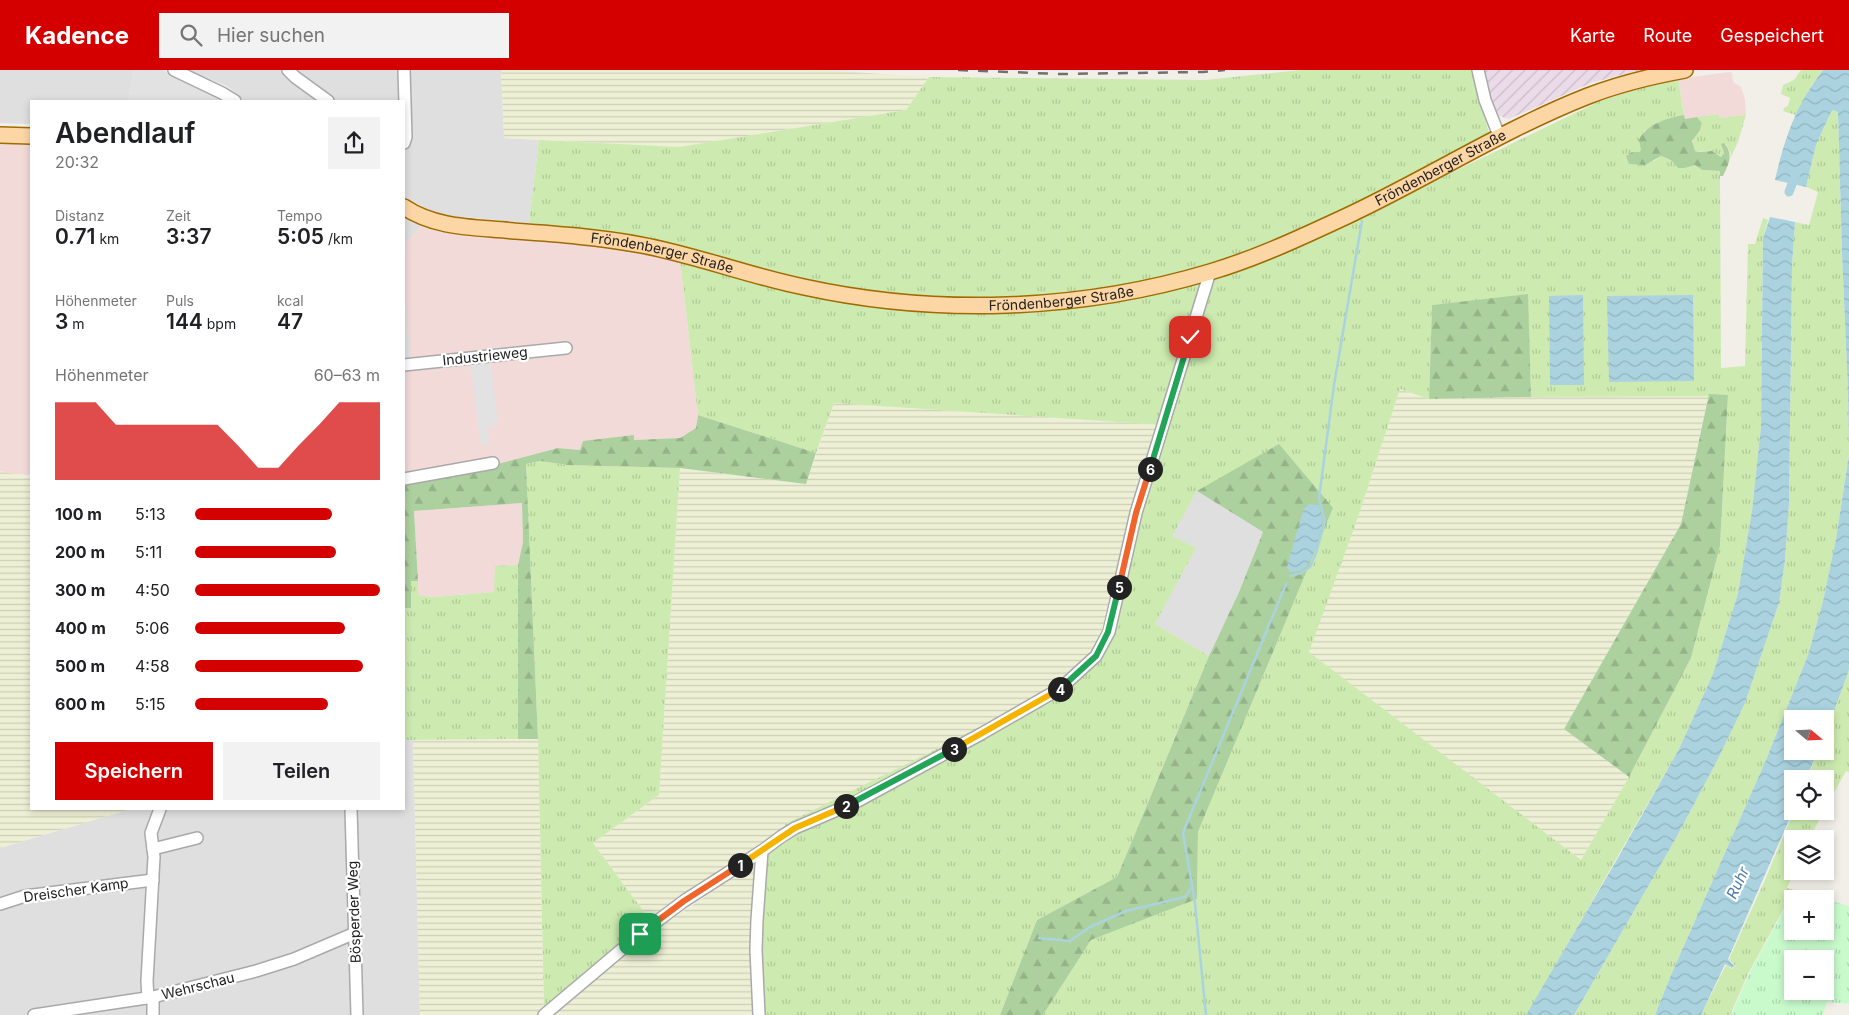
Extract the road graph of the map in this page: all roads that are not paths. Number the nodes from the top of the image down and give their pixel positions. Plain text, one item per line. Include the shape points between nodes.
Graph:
1 (174, 70) edge
2 (288, 70) edge
3 (404, 70) edge
4 (1478, 70) edge
5 (1685, 70) edge
6 (233, 100) edge
7 (327, 100) edge
8 (405, 100) edge
9 (405, 104) edge
10 (0, 134) edge
11 (30, 136) edge
12 (1500, 138) junction
13 (405, 140) edge
14 (405, 208) edge
15 (1210, 272) junction
16 (566, 348) dead end
17 (405, 365) edge
18 (493, 463) dead end
19 (405, 479) edge
20 (160, 810) edge
21 (351, 810) edge
22 (197, 838) dead end
23 (153, 849) junction
24 (762, 851) junction
25 (153, 880) junction
26 (0, 904) edge
27 (355, 933) junction
28 (150, 998) junction
29 (34, 1015) edge
30 (153, 1015) edge
31 (357, 1015) edge
32 (544, 1015) edge
33 (759, 1015) edge

1 - 6 street
2 - 7 street
3 - 8 street
4 - 12 street via 1485,100
5 - 12 main road, Fröndenberger Straße via 1588,96
9 - 13 street
10 - 11 main road
12 - 15 main road, Fröndenberger Straße via 1352,214 1286,244
14 - 15 main road, Fröndenberger Straße via 420,216 460,227 598,238 642,245 802,287 892,301 965,305 1044,303 1140,289
15 - 24 street via 1136,513 1108,632 1096,656 1061,688 856,802 795,828
16 - 17 street, Industrieweg
18 - 19 street
20 - 23 street via 152,833
21 - 27 street, Bösperder Weg
22 - 23 street
23 - 25 street
24 - 32 street via 684,901 640,934
24 - 33 street via 756,920
25 - 26 street, Dreischer Kamp via 25,896
25 - 28 street via 147,981
27 - 28 street, Wehrschau via 278,966
27 - 31 street, Bösperder Weg
28 - 29 street, Wehrschau
28 - 30 street

